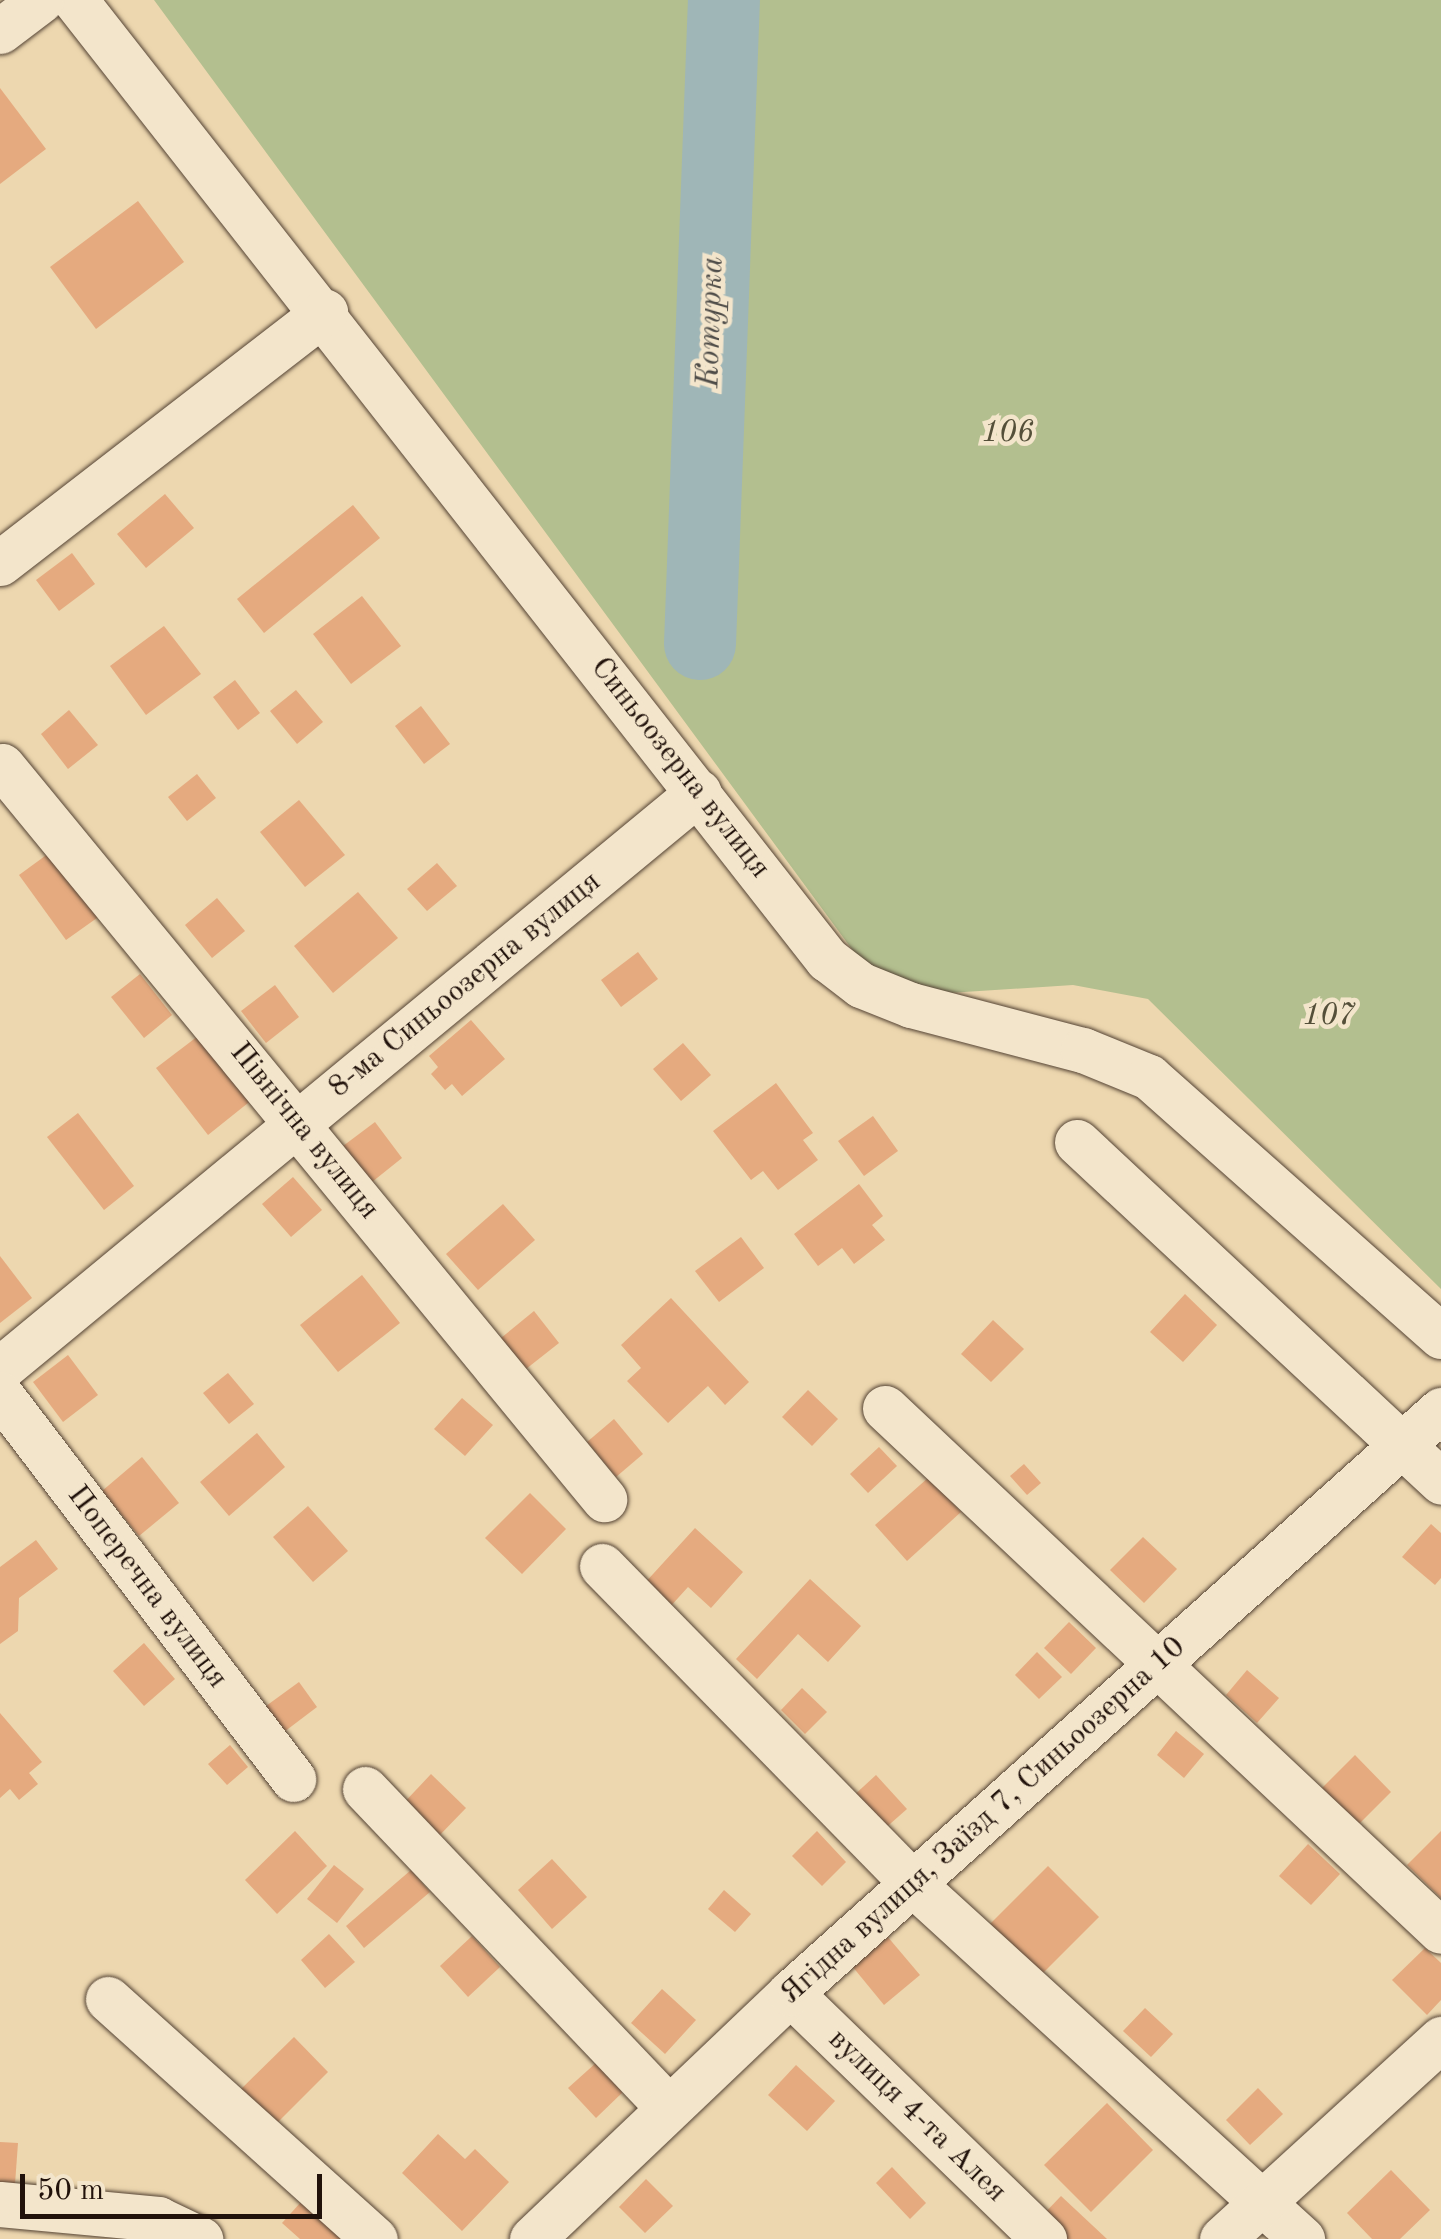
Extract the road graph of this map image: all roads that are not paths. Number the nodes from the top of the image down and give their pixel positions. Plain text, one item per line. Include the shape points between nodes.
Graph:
1 (40, 0) edge
2 (75, 0) edge
3 (0, 31) edge
4 (324, 312) junction
5 (0, 563) edge
6 (2, 766) edge
7 (699, 792) junction
8 (298, 1123) junction
9 (1077, 1142) dead end
10 (1441, 1336) edge
11 (0, 1370) edge
12 (0, 1394) edge
13 (885, 1408) dead end
14 (1441, 1410) edge
15 (1402, 1446) junction
16 (1441, 1482) edge
17 (604, 1498) dead end
18 (602, 1566) dead end
19 (1155, 1667) junction
20 (293, 1779) dead end
21 (365, 1789) dead end
22 (913, 1884) junction
23 (1441, 1931) edge
24 (790, 1993) junction
25 (108, 1999) dead end
26 (1441, 2039) edge
27 (668, 2107) junction
28 (1263, 2202) junction
29 (0, 2204) edge
30 (544, 2235) edge
31 (200, 2239) edge
32 (375, 2239) edge
33 (1044, 2239) edge
34 (1222, 2239) edge
35 (1302, 2239) edge

1 - 3 street
2 - 4 street, Синьоозерна вулиця
4 - 5 street
4 - 7 street, Синьоозерна вулиця
6 - 8 street, Північна вулиця
7 - 8 street, 8-ма Синьоозерна вулиця
7 - 10 street, Синьоозерна вулиця via 827,959 861,985 910,1005 1083,1050 1149,1077
8 - 11 street, 8-ма Синьоозерна вулиця
8 - 17 street, Північна вулиця
9 - 15 street
12 - 20 street, Поперечна вулиця
13 - 19 street
14 - 15 street, Ягідна вулиця, Заїзд 7, Синьоозерна 10
15 - 16 street
15 - 19 street, Ягідна вулиця, Заїзд 7, Синьоозерна 10
18 - 22 street
19 - 22 street, Ягідна вулиця, Заїзд 7, Синьоозерна 10
19 - 23 street
21 - 27 street
22 - 24 street, Ягідна вулиця, Заїзд 7, Синьоозерна 10
22 - 28 street
24 - 27 street, Ягідна вулиця, Заїзд 7, Синьоозерна 10
24 - 33 street, вулиця 4-та Алея
25 - 32 street
26 - 28 street
27 - 30 street, Ягідна вулиця, Заїзд 7, Синьоозерна 10
28 - 34 street
28 - 35 street
29 - 31 street via 158,2219

